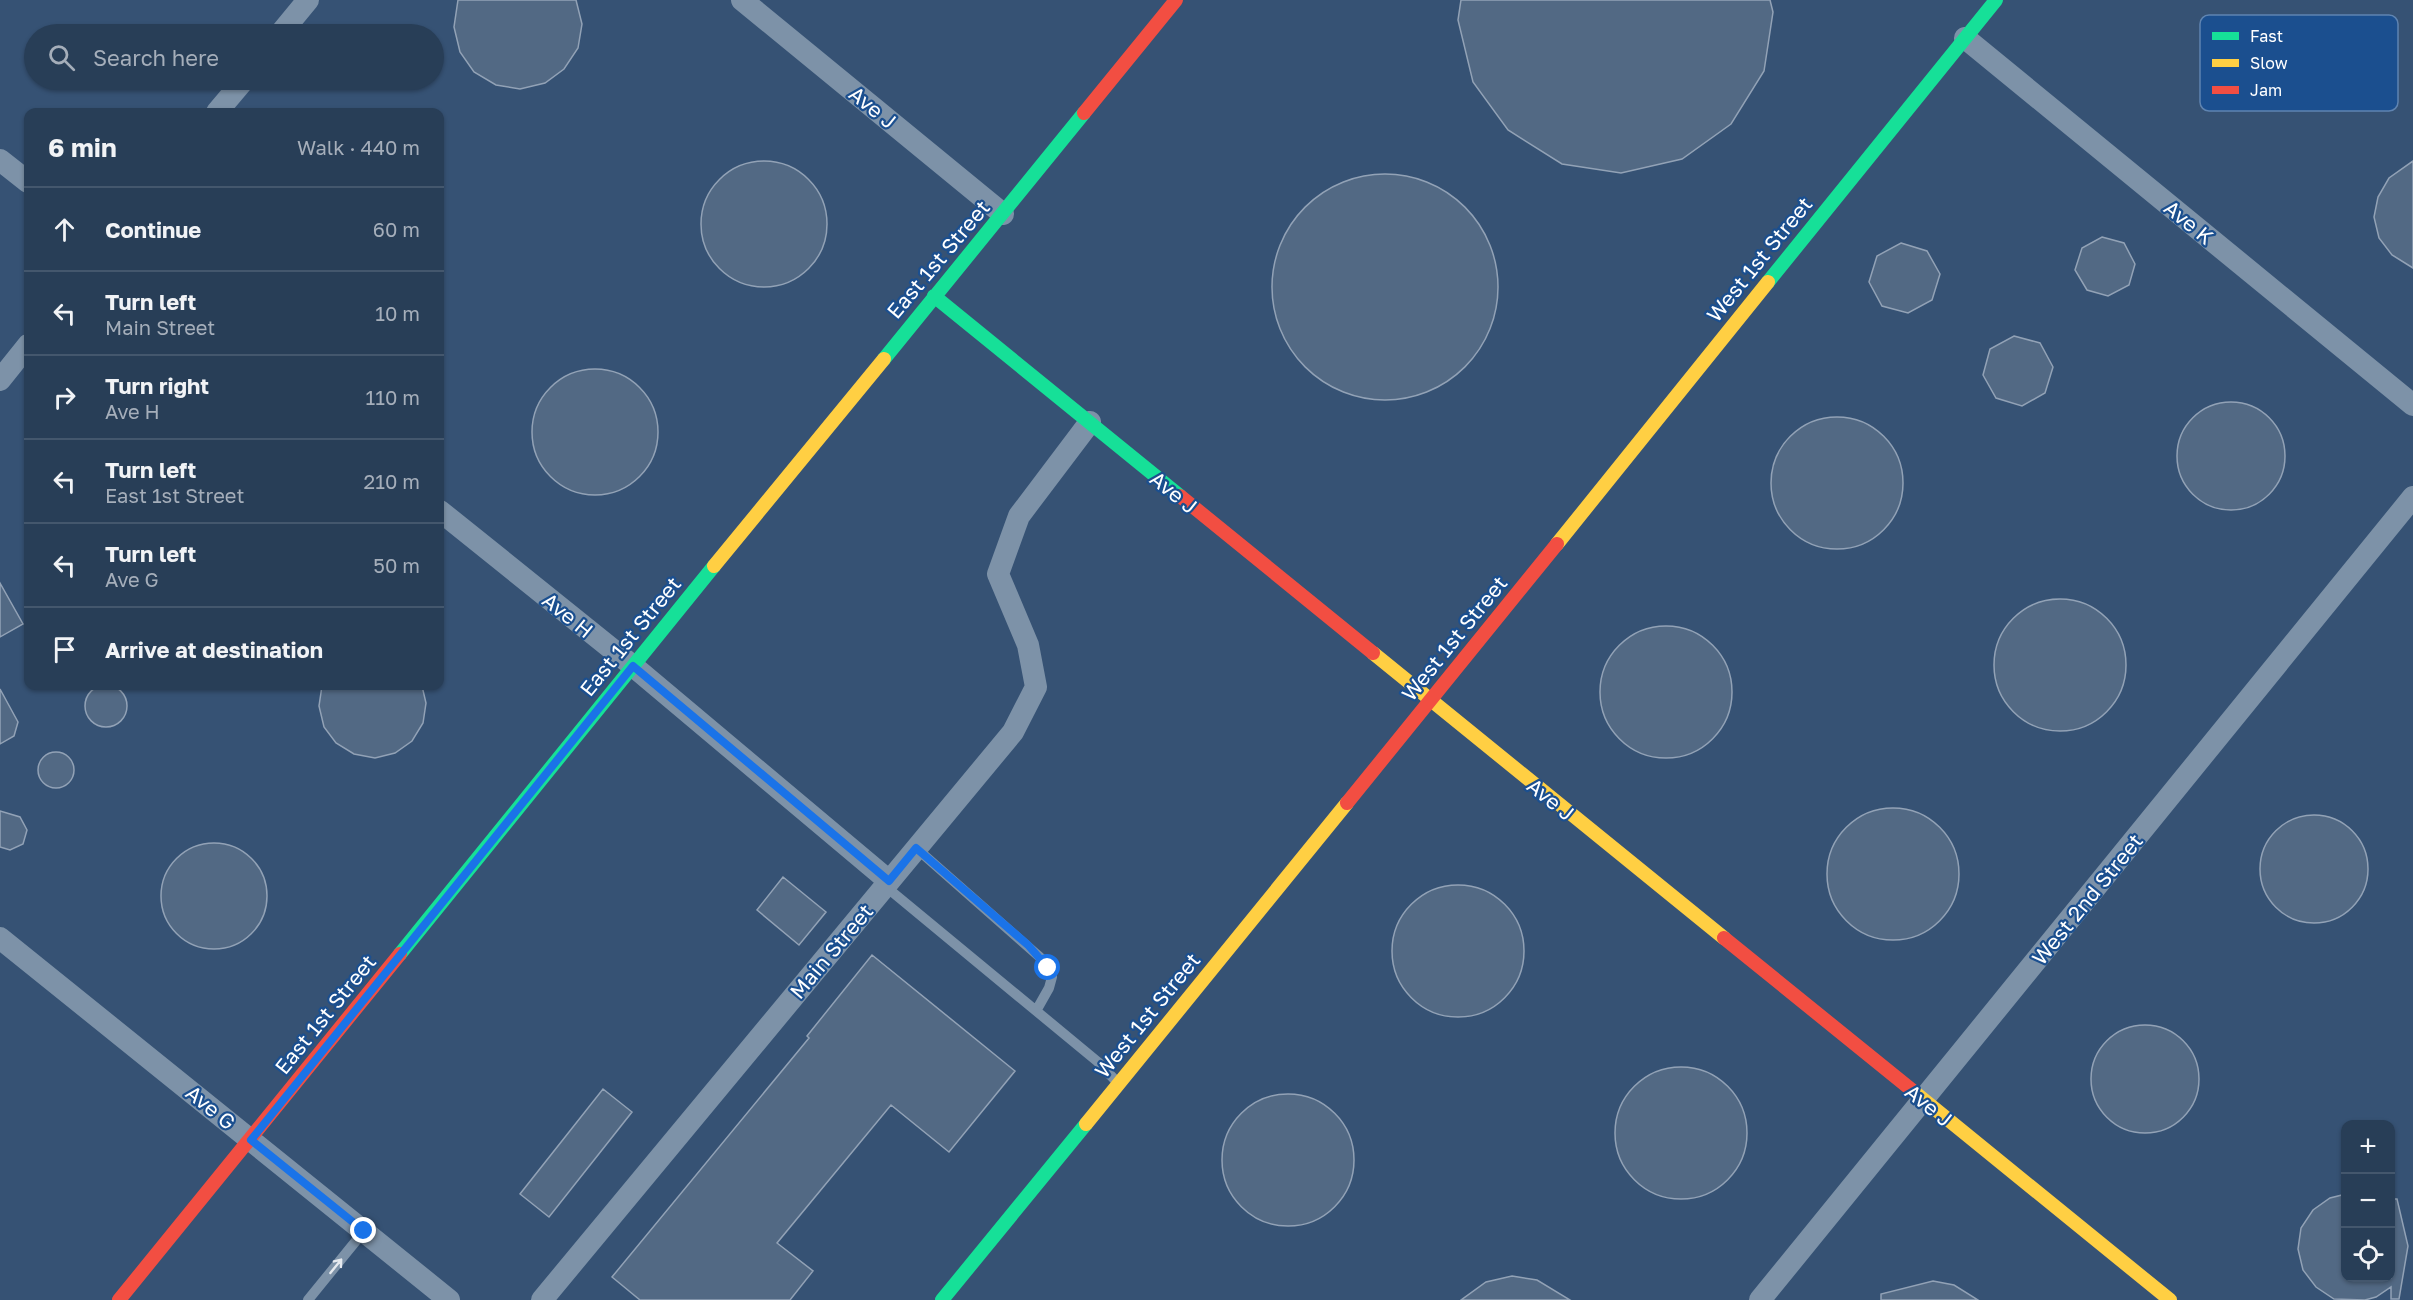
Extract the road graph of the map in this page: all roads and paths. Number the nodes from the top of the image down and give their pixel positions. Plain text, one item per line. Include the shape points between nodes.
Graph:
1 (308, 0) edge
2 (742, 0) edge
3 (1176, 0) edge
4 (1996, 0) edge
5 (288, 24) edge
6 (1965, 38) junction
7 (236, 90) edge
8 (221, 108) edge
9 (0, 160) edge
10 (24, 179) edge
11 (1003, 214) junction
12 (934, 296) junction
13 (24, 350) edge
14 (0, 380) edge
15 (2413, 405) edge
16 (1089, 422) junction
17 (2413, 497) edge
18 (444, 514) edge
19 (633, 666) junction
20 (1430, 701) junction
21 (916, 848) junction
22 (887, 884) junction
23 (0, 938) edge
24 (1036, 1011) junction
25 (1118, 1084) junction
26 (1924, 1101) junction
27 (251, 1140) junction
28 (364, 1231) junction
29 (119, 1300) edge
30 (308, 1300) edge
31 (449, 1300) edge
32 (542, 1300) edge
33 (942, 1300) edge
34 (1761, 1300) edge
35 (2170, 1300) edge

1 - 5 street
2 - 11 street, Ave J
3 - 11 street, East 1st Street
4 - 6 street, West 1st Street
6 - 15 street, Ave K
6 - 20 street, West 1st Street
7 - 8 street
9 - 10 street
11 - 12 street, East 1st Street
12 - 16 street, Ave J
12 - 19 street, East 1st Street
13 - 14 street
16 - 20 street, Ave J
16 - 21 street, Main Street via 1019,516 998,574 1028,645 1036,687 1013,732
17 - 26 street, West 2nd Street
18 - 19 street, Ave H
19 - 22 street, Ave H
19 - 27 street, East 1st Street
20 - 25 street, West 1st Street
20 - 26 street, Ave J
21 - 22 street, Main Street
21 - 24 lane via 1042,959 1052,977
22 - 24 lane
22 - 32 street, Main Street
23 - 27 street, Ave G
24 - 25 lane via 1098,1062
25 - 33 street, West 1st Street
26 - 34 street, West 2nd Street
26 - 35 street, Ave J
27 - 28 street, Ave G
27 - 29 street, East 1st Street
30 -> 28 lane
28 - 31 street, Ave G

